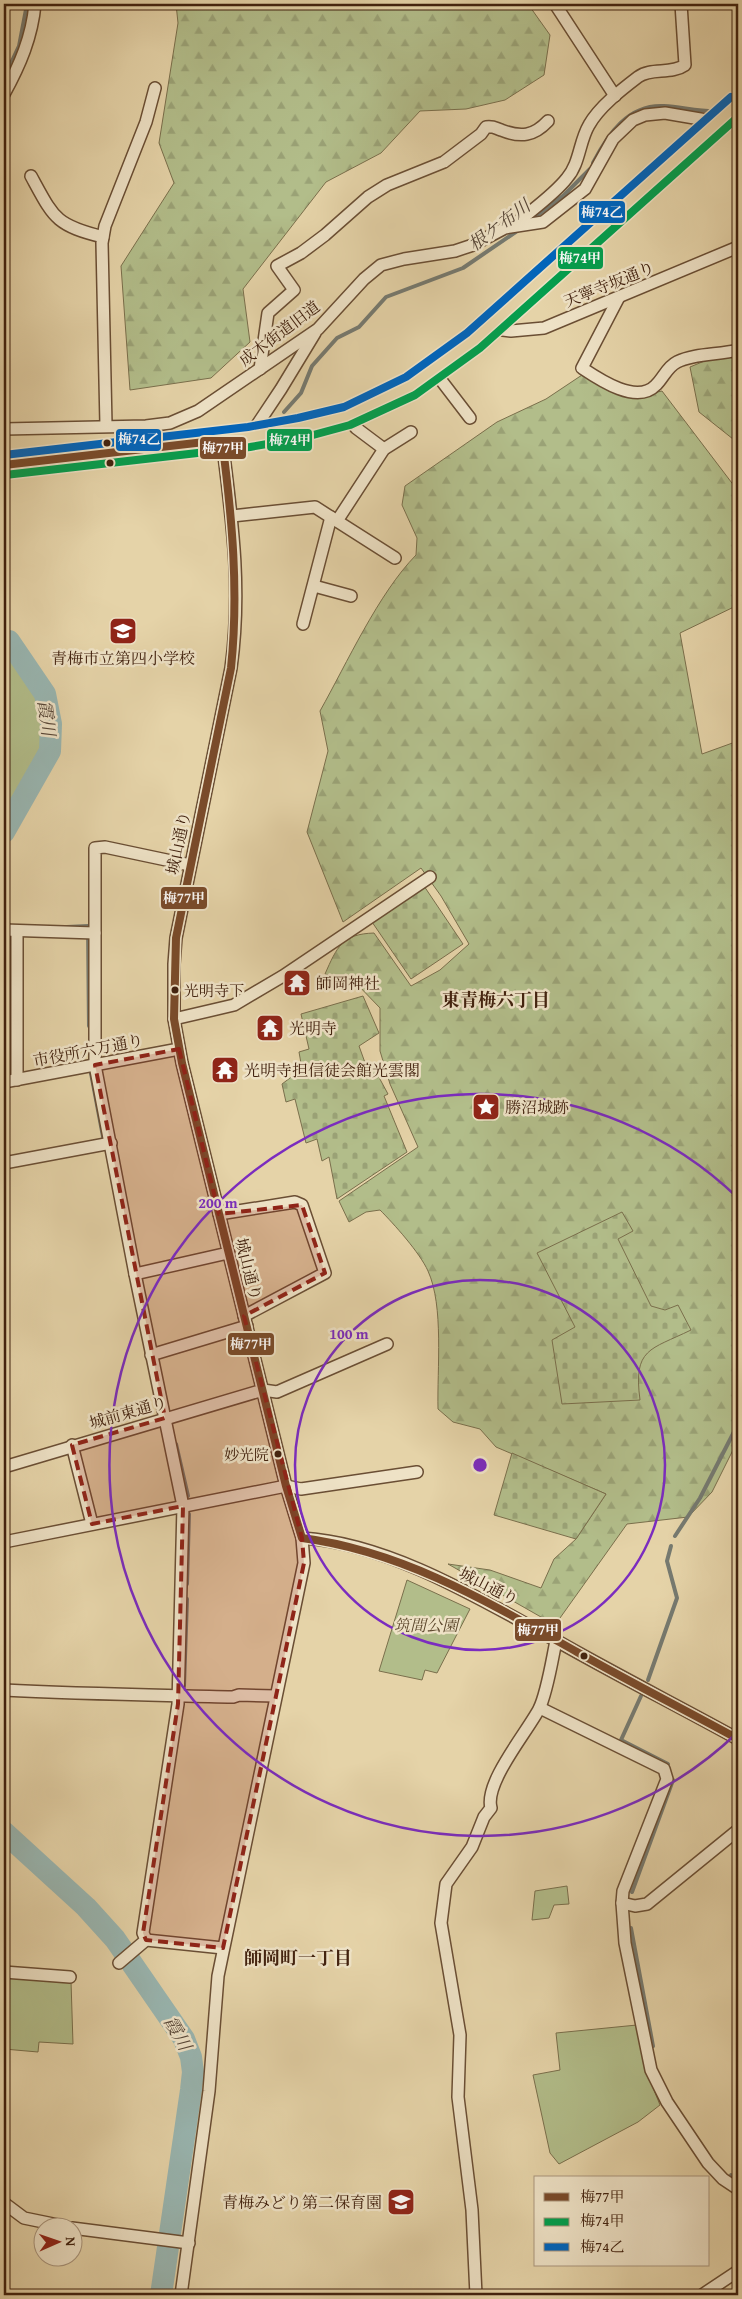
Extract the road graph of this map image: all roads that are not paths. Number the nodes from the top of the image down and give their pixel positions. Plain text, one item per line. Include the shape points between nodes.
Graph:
1 (34, 4) edge
2 (555, 4) edge
3 (681, 4) edge
4 (155, 88) dead end
5 (4, 94) edge
6 (615, 96) junction
7 (738, 104) edge
8 (548, 121) dead end
9 (718, 122) junction
10 (31, 176) dead end
11 (513, 226) junction
12 (104, 237) junction
13 (738, 248) edge
14 (619, 297) junction
15 (487, 328) junction
16 (318, 329) junction
17 (738, 350) edge
18 (260, 369) junction
19 (434, 370) junction
20 (347, 416) junction
21 (470, 418) dead end
22 (106, 426) junction
23 (4, 429) edge
24 (411, 432) dead end
25 (249, 437) junction
26 (222, 440) junction
27 (384, 449) junction
28 (4, 465) edge
29 (232, 516) junction
30 (334, 519) junction
31 (394, 558) dead end
32 (314, 586) junction
33 (351, 596) dead end
34 (303, 624) dead end
35 (190, 865) junction
36 (430, 876) dead end
37 (4, 930) edge
38 (17, 931) junction
39 (91, 933) junction
40 (174, 1018) junction
41 (179, 1049) junction
42 (95, 1065) junction
43 (17, 1080) junction
44 (4, 1082) edge
45 (110, 1143) junction
46 (4, 1163) edge
47 (218, 1214) junction
48 (228, 1253) junction
49 (135, 1274) junction
50 (245, 1321) junction
51 (387, 1344) dead end
52 (151, 1355) junction
53 (262, 1390) junction
54 (165, 1418) junction
55 (72, 1445) junction
56 (4, 1467) edge
57 (417, 1472) dead end
58 (286, 1486) junction
59 (183, 1506) junction
60 (92, 1524) junction
61 (302, 1538) junction
62 (4, 1542) edge
63 (556, 1641) junction
64 (4, 1690) edge
65 (179, 1696) junction
66 (275, 1696) junction
67 (540, 1708) junction
68 (738, 1739) edge
69 (738, 1830) edge
70 (622, 1903) junction
71 (146, 1940) junction
72 (223, 1948) junction
73 (119, 1963) dead end
74 (4, 1972) edge
75 (70, 1977) dead end
76 (738, 2189) edge
77 (4, 2203) edge
78 (32, 2220) edge
79 (82, 2229) edge
80 (184, 2242) junction
81 (738, 2271) edge
82 (182, 2295) edge
83 (476, 2295) edge
84 (702, 2295) edge

1 - 5 street via 28,42 16,74
2 - 6 street
3 - 6 street via 685,65 678,70 640,75
4 - 12 street via 146,122 105,226
6 - 11 street via 589,125 576,164 568,177
7 - 9 main road
8 - 18 street via 538,132 526,135 495,126 486,127 444,162 387,185 368,197 325,236 277,266 294,290 268,313
9 - 11 street, 成木街道旧道 via 665,112 633,120 613,139 592,179 580,194 543,222
9 - 15 main road
10 - 12 street via 61,222
11 - 16 street, 成木街道旧道 via 455,251 381,265
12 - 22 street
13 - 14 street, 天寧寺坂通り
14 - 15 street, 天寧寺坂通り via 544,328 511,331
14 - 17 street via 582,368 621,389 643,393 656,386 666,370 677,362
15 - 19 main road
16 - 18 street, 成木街道旧道
16 - 25 street
18 - 22 street, 成木街道旧道 via 198,411 170,423
19 - 20 main road via 402,392
19 - 21 street
20 - 25 main road
20 - 27 street via 356,428
22 - 23 street, 成木街道旧道
24 - 27 street
25 - 26 main road
26 - 28 main road
26 - 29 street, 城山通り
27 - 30 street
29 - 30 street via 315,507
29 - 35 street, 城山通り via 238,577 236,636
30 - 31 street
30 - 32 street
32 - 33 street
32 - 34 street
35 - 39 street via 105,847 94,848
35 - 40 street, 城山通り via 176,938
36 - 40 street via 283,976 234,1005
37 - 38 street
38 - 39 street
38 - 43 street
39 - 42 street
40 - 41 street, 城山通り
41 - 42 street, 市役所六万通り
41 - 47 street, 城山通り
42 - 43 street, 市役所六万通り
42 - 45 street
43 - 44 street, 市役所六万通り
45 - 46 street
45 - 49 street
47 - 48 street, 城山通り
47 - 50 street via 295,1202 302,1205 325,1273
48 - 49 street
48 - 50 street, 城山通り
49 - 52 street
50 - 52 street
50 - 53 street, 城山通り
51 - 53 street, 城前東通り via 277,1392
52 - 54 street
53 - 54 street, 城前東通り
53 - 58 street, 城山通り
54 - 55 street, 城前東通り
54 - 59 street
55 - 56 street, 城前東通り
55 - 60 street
57 - 58 street via 301,1489
58 - 59 street
58 - 61 street, 城山通り
59 - 60 street
59 - 65 street
60 - 62 street
61 - 63 street, 城山通り via 321,1539 404,1564 466,1592
61 - 66 street via 304,1563
63 - 67 street
63 - 68 street, 城山通り
64 - 65 street
65 - 66 street
65 - 71 street via 142,1933
66 - 72 street
67 - 70 street via 664,1769 667,1779 623,1891
67 - 83 street via 506,1760 488,1801 490,1808 472,1847 446,1884 442,1902 443,1942 460,2035 458,2097 472,2210
69 - 70 street via 647,1904
70 - 76 street via 625,1943 648,2060 657,2084 708,2163
71 - 72 street
71 - 73 street
72 - 80 street via 212,2058
74 - 75 street
77 - 78 street via 24,2218
79 - 80 street
80 - 82 street
81 - 84 street

